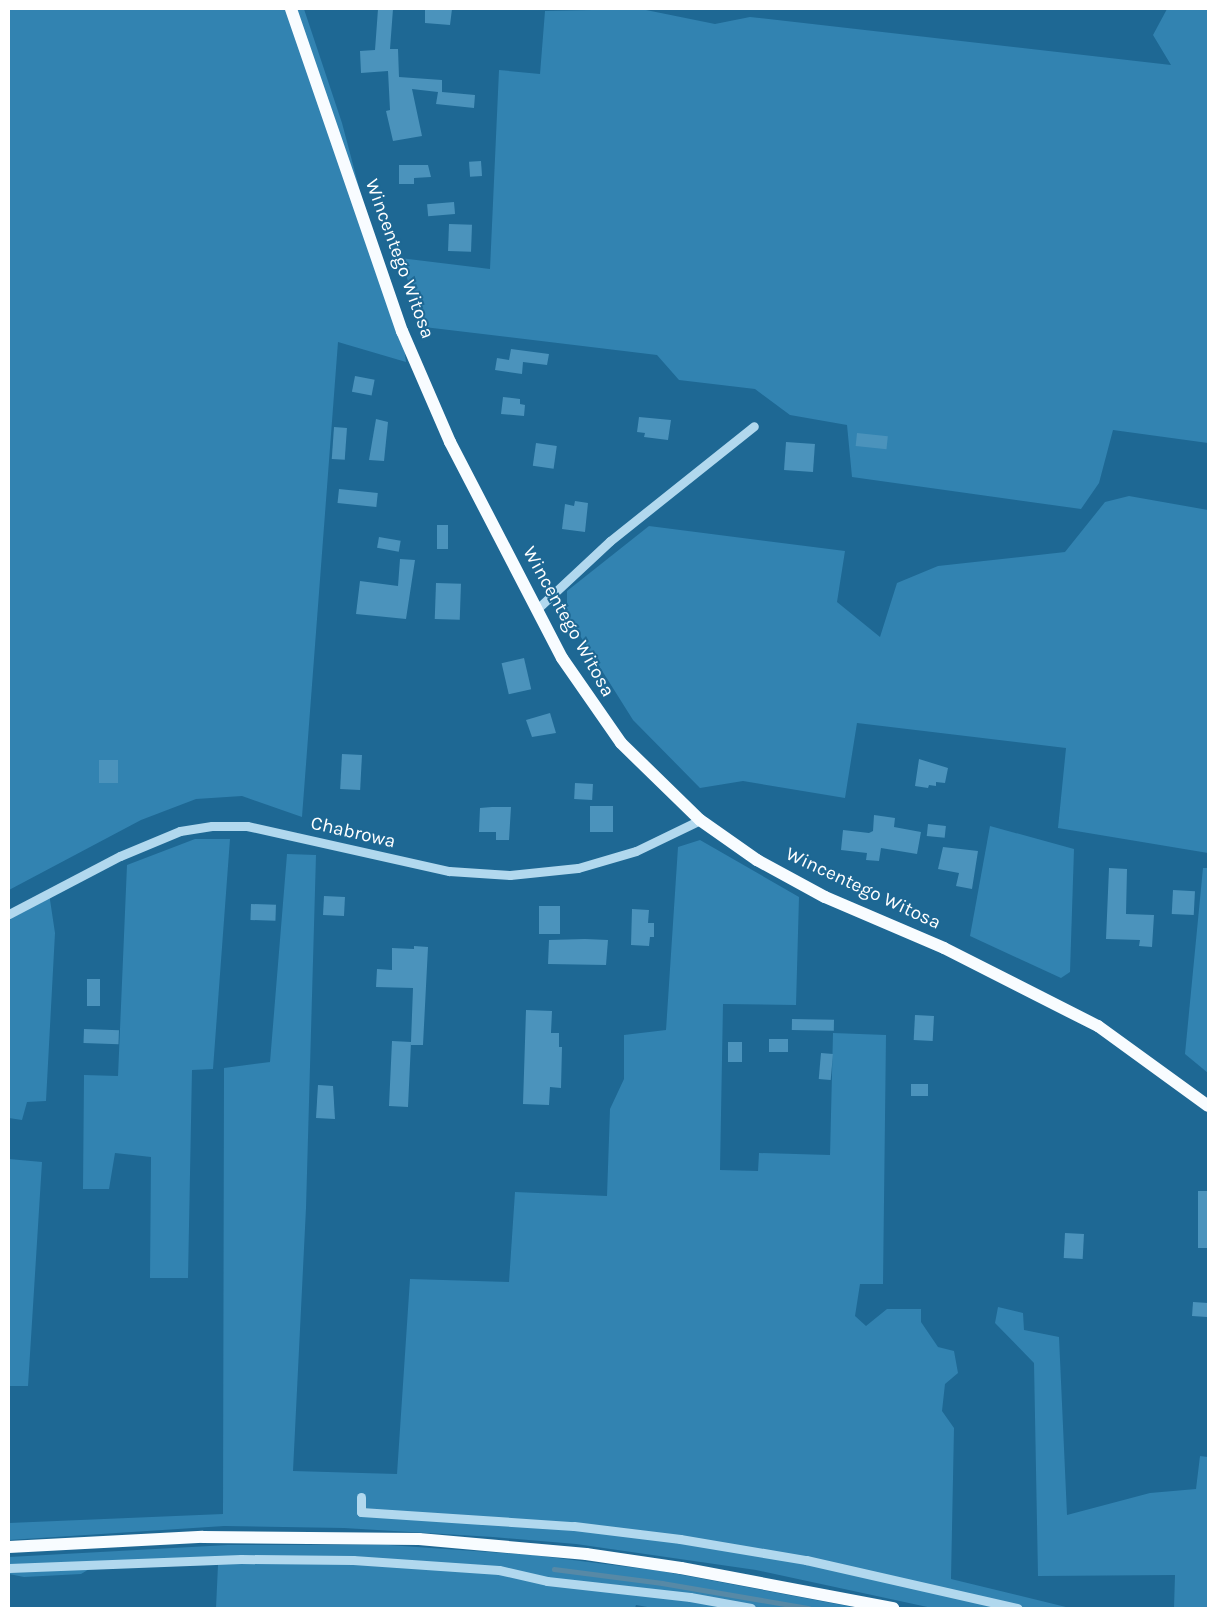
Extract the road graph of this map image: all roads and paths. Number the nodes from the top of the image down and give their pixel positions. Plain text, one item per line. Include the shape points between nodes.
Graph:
1 (291, 9) edge
2 (754, 426) dead end
3 (536, 610) junction
4 (700, 820) junction
5 (9, 914) edge
6 (1208, 1106) edge
7 (361, 1497) dead end
8 (9, 1547) edge
9 (9, 1568) edge
10 (751, 1608) edge
11 (893, 1608) edge
12 (1018, 1608) edge

1 - 3 main road, Wincentego Witosa via 402,331 450,442
2 - 3 street via 610,541
3 - 4 main road, Wincentego Witosa via 594,708 621,743
4 - 5 street, Chabrowa via 636,851 578,868 510,875 449,871 247,826 212,826 180,831 120,856
4 - 6 main road, Wincentego Witosa via 757,860 825,897 944,948 1098,1026
7 - 12 street via 361,1512 574,1526 680,1539 806,1560
8 - 11 main road via 203,1536 330,1536 446,1541 586,1554 681,1568
9 - 10 street via 241,1558 409,1563 498,1570 547,1581 690,1597

